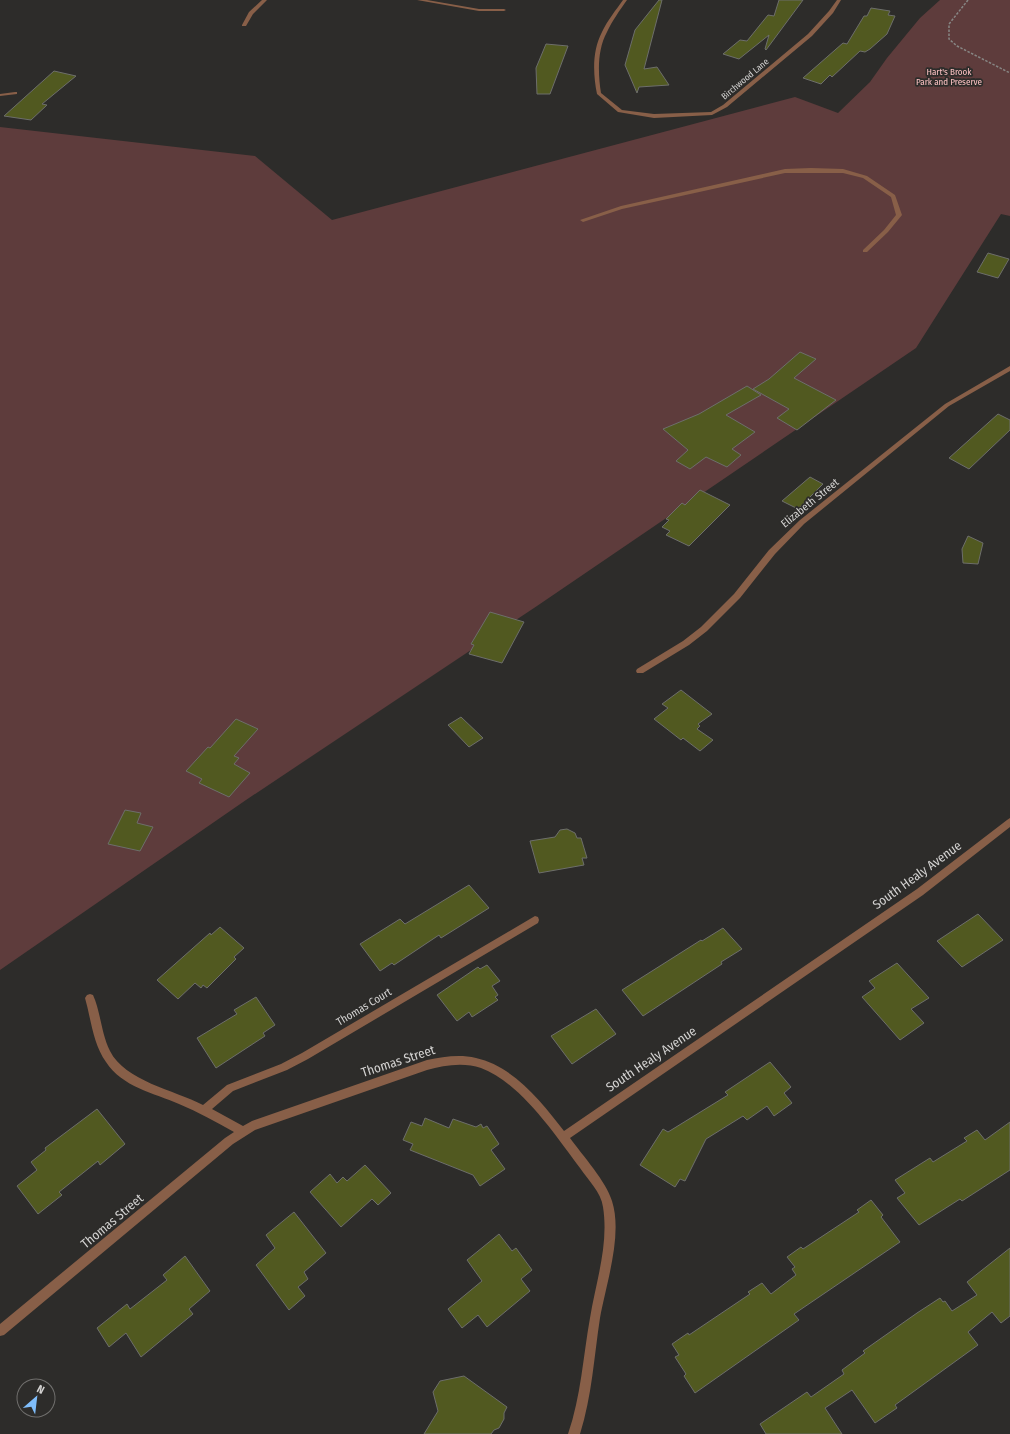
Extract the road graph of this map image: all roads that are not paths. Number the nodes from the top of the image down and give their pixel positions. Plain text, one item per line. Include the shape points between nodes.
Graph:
1 (265, 0) edge
2 (419, 0) edge
3 (625, 0) edge
4 (839, 0) edge
5 (504, 10) dead end
6 (244, 25) dead end
7 (16, 93) dead end
8 (0, 95) edge
9 (583, 220) dead end
10 (865, 251) dead end
11 (1010, 368) edge
12 (640, 671) dead end
13 (1010, 822) edge
14 (535, 920) dead end
15 (90, 998) dead end
16 (204, 1110) junction
17 (242, 1131) junction
18 (564, 1137) junction
19 (0, 1331) edge
20 (574, 1434) edge

1 - 6 street via 251,13
2 - 5 street via 479,10
3 - 4 street, Birchwood Lane via 604,32 599,46 596,75 599,94 620,111 654,116 712,112 725,106 810,35
7 - 8 street
9 - 10 street via 620,208 786,172 843,171 865,177 893,196 899,214
11 - 12 street, Elizabeth Street via 947,405 802,522 772,552 737,596 704,629
13 - 18 street, South Healy Avenue via 920,892
14 - 16 street, Thomas Court via 300,1059 230,1088
15 - 16 street via 103,1047 117,1069 126,1077
16 - 17 street
17 - 18 street, Thomas Street via 265,1120 427,1065 456,1060 484,1064 503,1075 534,1102
17 - 19 street, Thomas Street
18 - 20 street via 608,1202 610,1216 610,1234 586,1389

